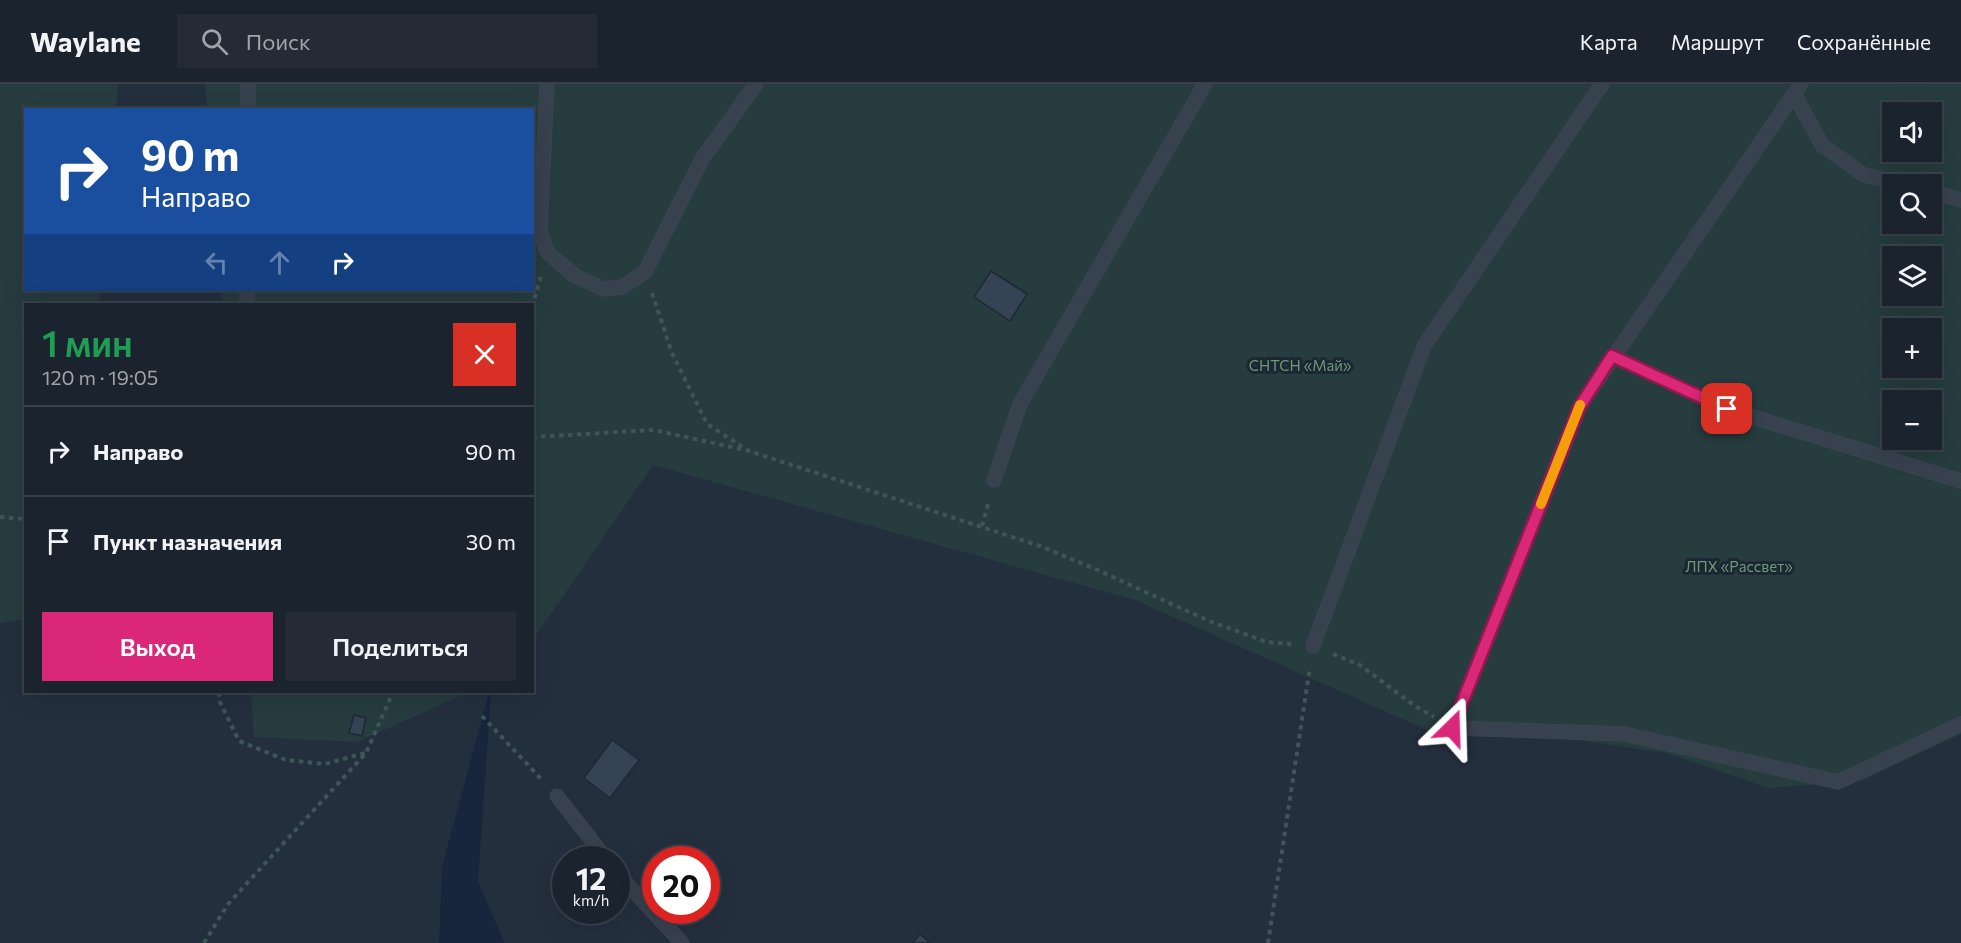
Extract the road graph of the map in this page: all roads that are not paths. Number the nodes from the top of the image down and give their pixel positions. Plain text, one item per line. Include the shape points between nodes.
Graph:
1 (248, 84) edge
2 (547, 84) edge
3 (756, 84) edge
4 (1205, 84) edge
5 (1602, 84) edge
6 (1798, 89) edge
7 (248, 108) edge
8 (1882, 179) edge
9 (1942, 195) edge
10 (1961, 200) edge
11 (1612, 356) junction
12 (994, 480) dead end
13 (1961, 482) edge
14 (1313, 646) road end
15 (1961, 724) edge
16 (557, 796) road end
17 (596, 846) edge
18 (630, 887) edge
19 (681, 943) edge

1 - 7 lane
2 - 3 lane via 540,230 547,252 575,276 604,289 622,287 645,272 702,159
4 - 12 lane via 1020,404
5 - 14 lane via 1424,346
6 - 8 lane via 1822,145 1864,175
6 - 11 lane
9 - 10 lane
11 - 13 lane via 1727,409
11 - 15 lane via 1580,406 1452,728 1625,734 1838,782
16 - 17 lane
18 - 19 lane

